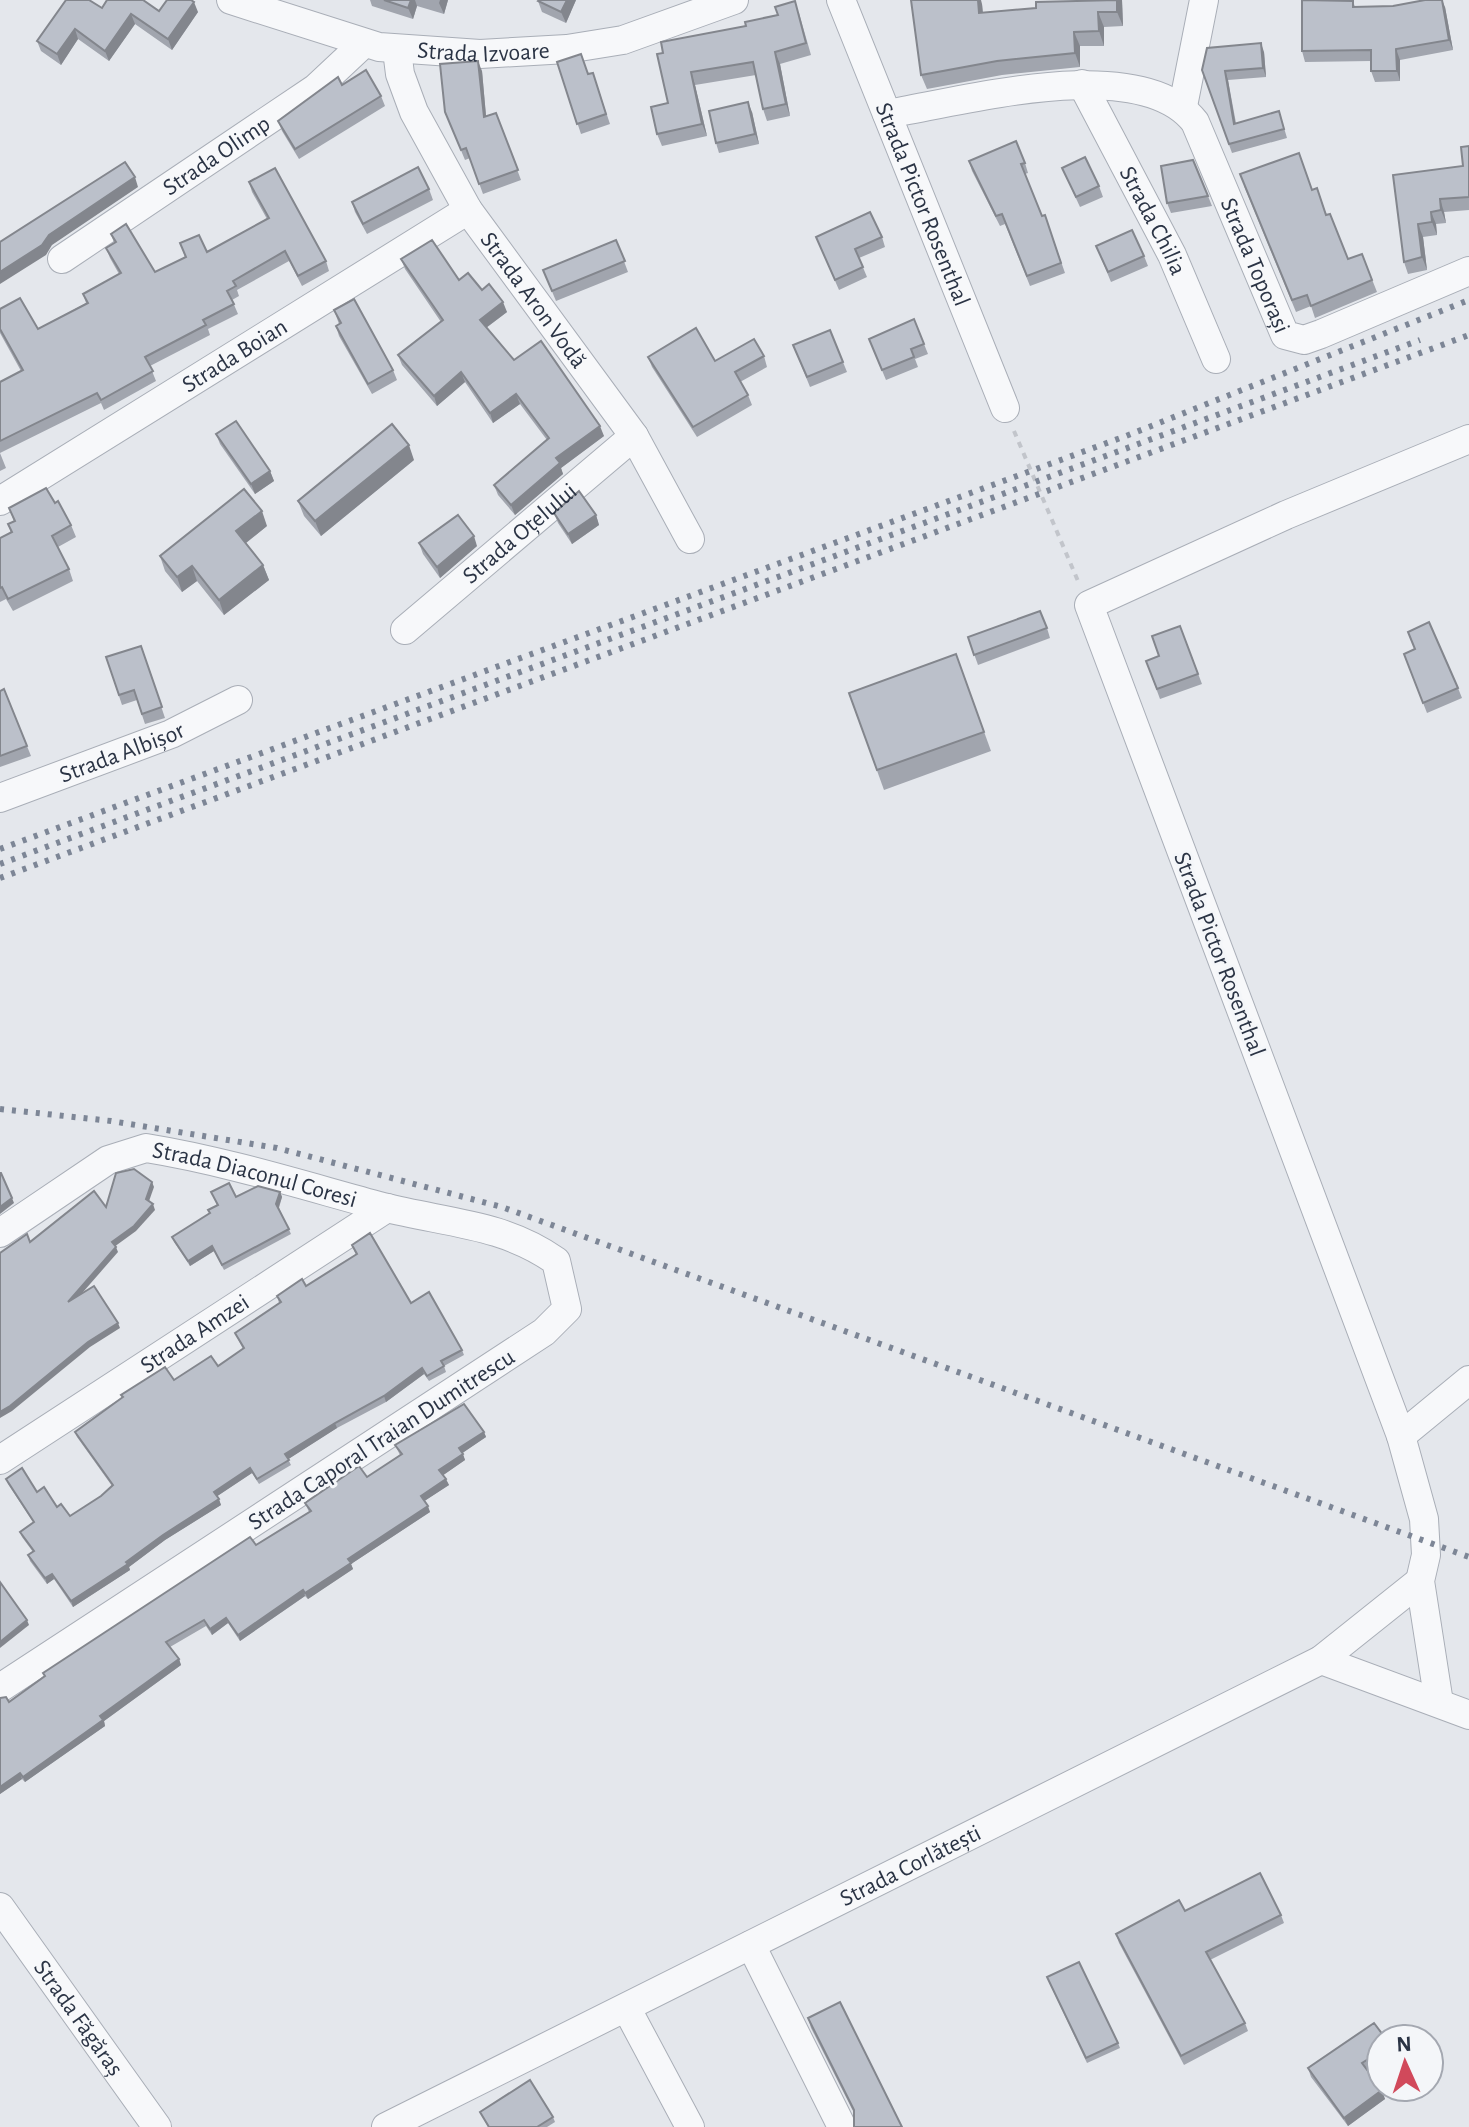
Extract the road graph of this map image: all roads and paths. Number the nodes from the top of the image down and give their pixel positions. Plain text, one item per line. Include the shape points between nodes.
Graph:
1 (231, 0) edge
2 (734, 0) edge
3 (841, 0) edge
4 (1204, 0) edge
5 (363, 44) junction
6 (397, 50) junction
7 (1082, 84) junction
8 (1183, 106) junction
9 (887, 114) junction
10 (468, 210) junction
11 (62, 259) dead end
12 (1469, 271) edge
13 (1216, 359) dead end
14 (1005, 408) joint
15 (634, 436) junction
16 (1469, 439) edge
17 (0, 501) edge
18 (690, 539) dead end
19 (1089, 605) junction
20 (405, 630) dead end
21 (238, 700) dead end
22 (0, 798) edge
23 (387, 1208) junction
24 (0, 1233) edge
25 (1469, 1380) edge
26 (1401, 1436) junction
27 (0, 1460) edge
28 (1420, 1581) junction
29 (1321, 1660) junction
30 (0, 1688) edge
31 (1439, 1703) junction
32 (1469, 1715) edge
33 (0, 1907) edge
34 (751, 1945) junction
35 (627, 2009) junction
36 (157, 2127) edge
37 (386, 2127) edge
38 (690, 2127) edge
39 (842, 2127) edge

1 - 5 street, Strada Izvoare
2 - 6 street, Strada Izvoare via 635,37 581,47 480,54
3 - 9 street, Strada Pictor Rosenthal
4 - 8 street
5 - 6 street, Strada Izvoare
5 - 11 street, Strada Olimp via 316,88
6 - 10 street, Strada Aron Vodă via 414,112
7 - 8 street via 1141,89
7 - 9 street
7 - 13 street, Strada Chilia via 1172,255
8 - 12 street, Strada Toporași via 1195,122 1285,335 1304,340
9 - 14 street, Strada Pictor Rosenthal
10 - 15 street, Strada Aron Vodă
10 - 17 street, Strada Boian
14 - 19 path
15 - 18 street, Strada Aron Vodă
15 - 20 street, Strada Oțelului
16 - 19 street
19 - 26 street, Strada Pictor Rosenthal
21 - 22 street, Strada Albișor via 171,734
23 - 24 street, Strada Diaconul Coresi via 146,1148 108,1160
23 - 27 street, Strada Amzei
23 - 30 street, Strada Caporal Traian Dumitrescu via 528,1242 556,1261 567,1309 544,1332
25 - 26 street
26 - 28 street, Strada Pictor Rosenthal via 1427,1542
28 - 29 street, Strada Corlătești
28 - 31 street, Strada Pictor Rosenthal
29 - 31 street
29 - 34 street, Strada Corlătești
31 - 32 street
33 - 36 street, Strada Făgăraș
34 - 35 street, Strada Corlătești
34 - 39 street
35 - 37 street, Strada Corlătești
35 - 38 street

